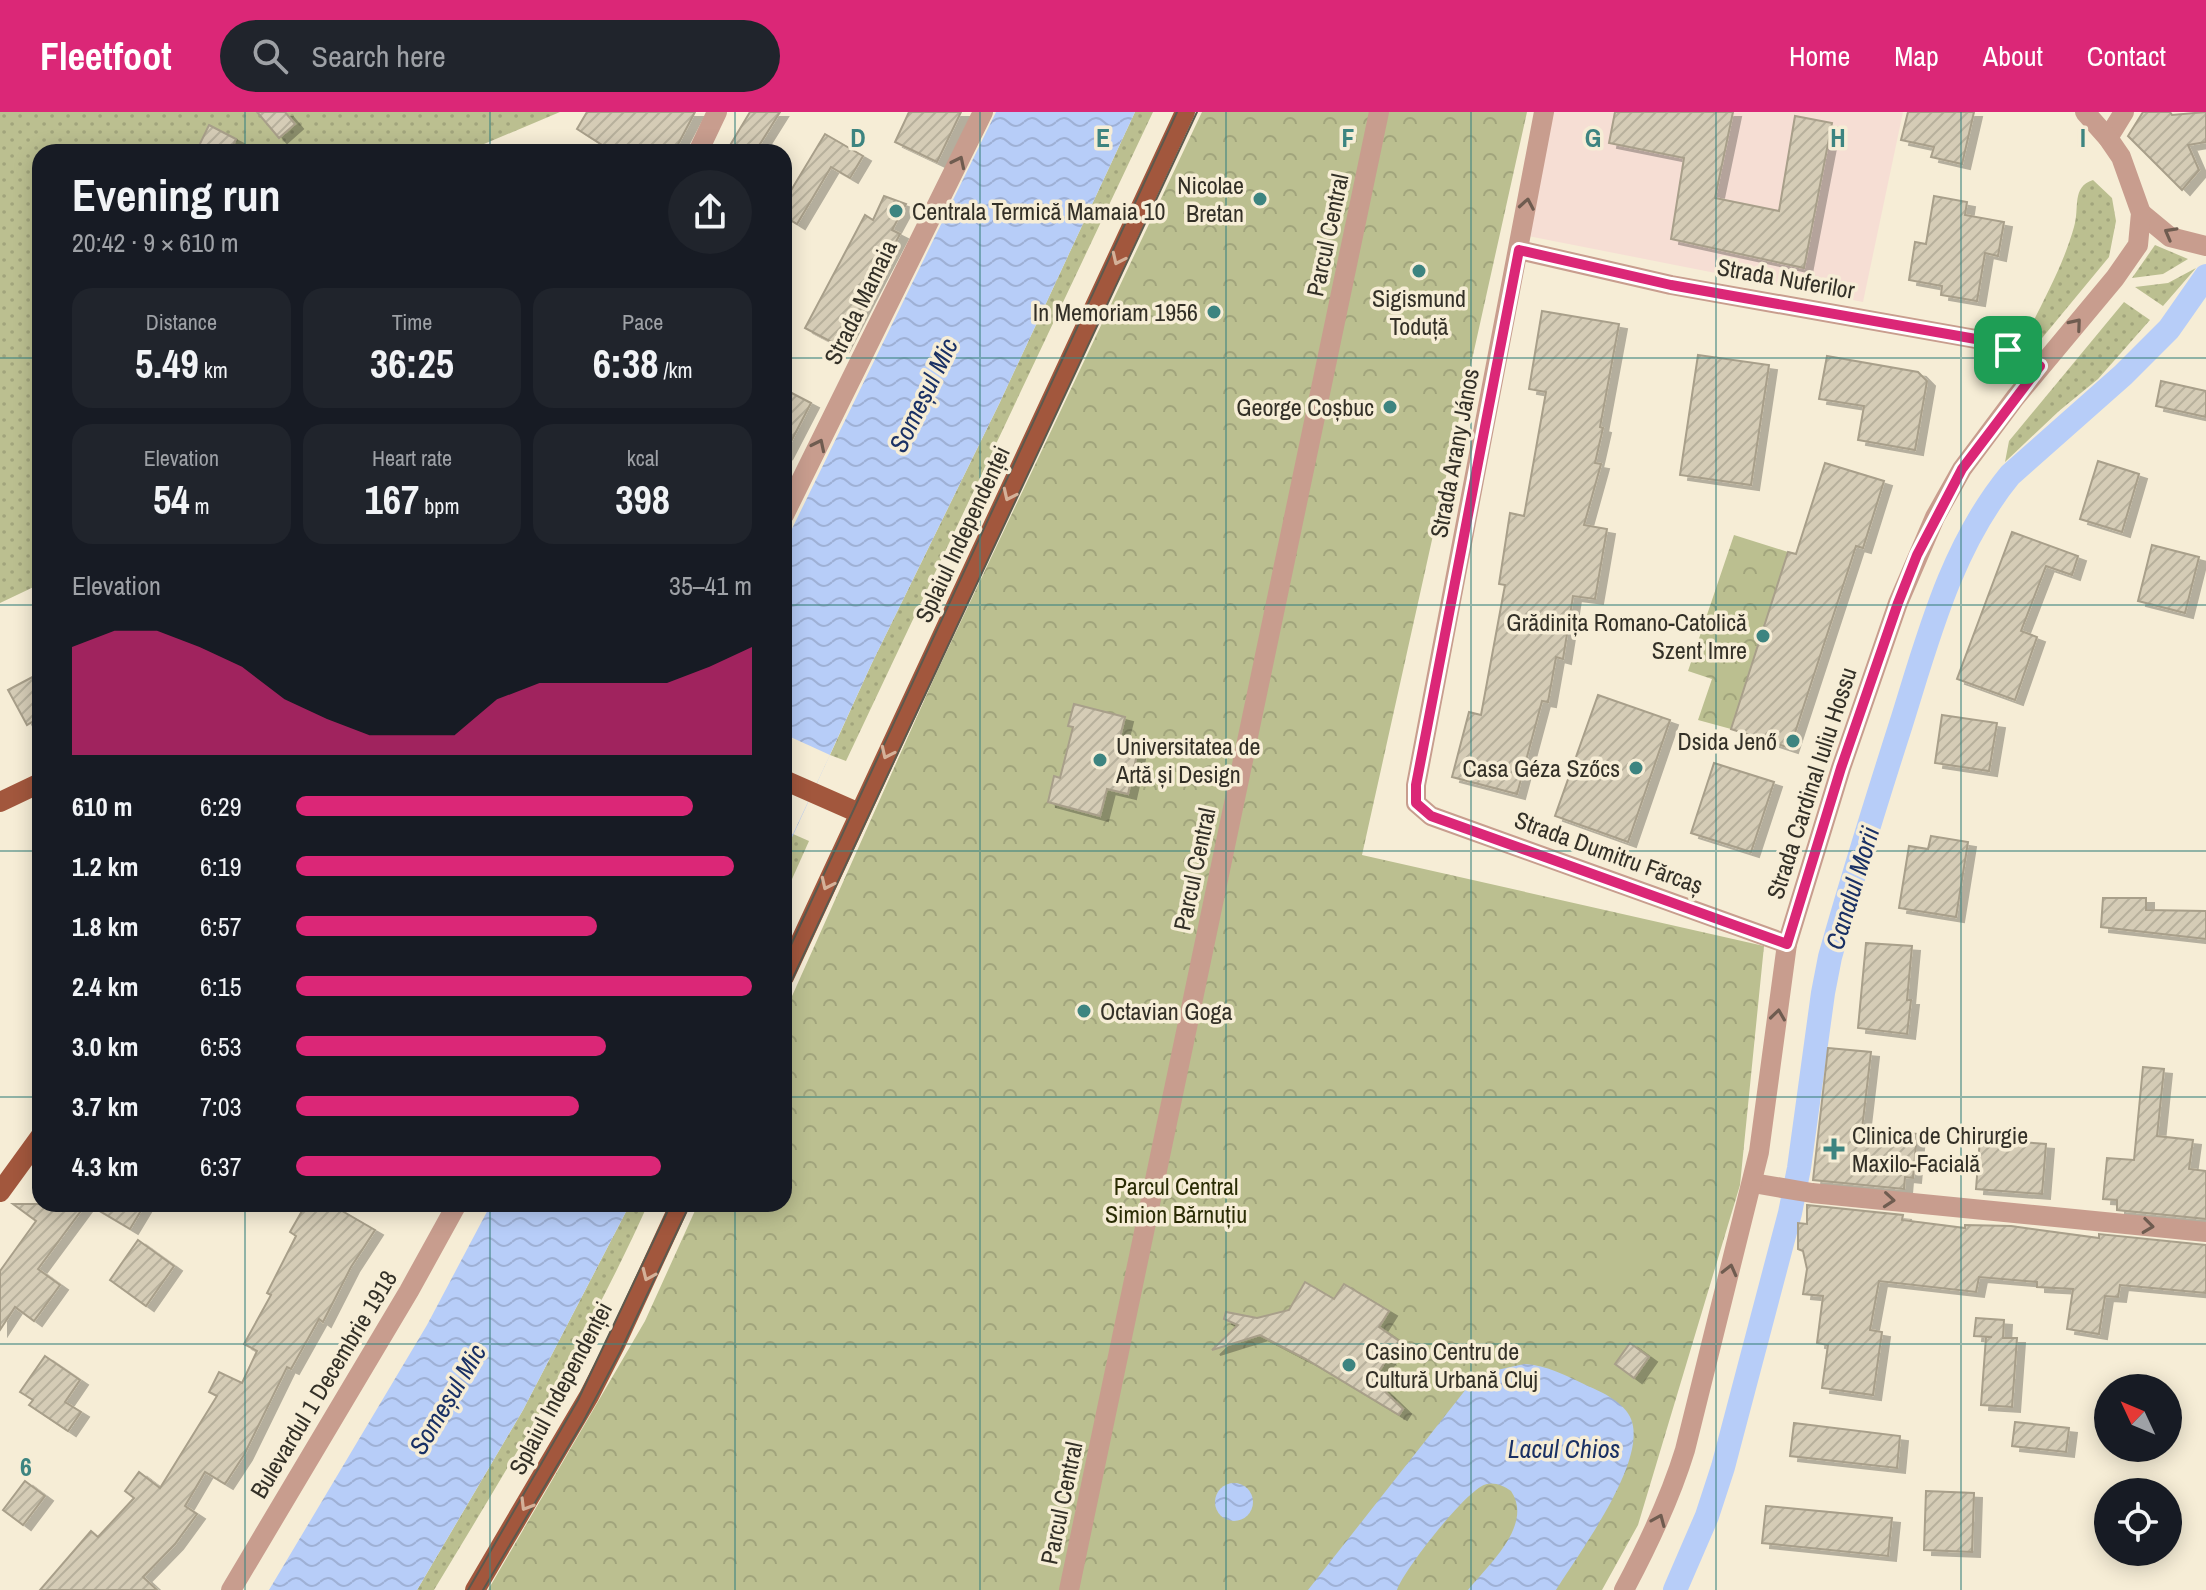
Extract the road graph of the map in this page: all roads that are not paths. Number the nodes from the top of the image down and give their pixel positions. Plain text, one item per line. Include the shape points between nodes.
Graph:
1 (717, 112) edge
2 (983, 112) edge
3 (1185, 112) edge
4 (1379, 112) edge
5 (1544, 112) edge
6 (2085, 112) edge
7 (2124, 112) edge
8 (2108, 138) junction
9 (702, 144) edge
10 (2141, 213) junction
11 (2204, 246) edge
12 (1519, 250) junction
13 (2040, 366) junction
14 (792, 499) edge
15 (792, 784) edge
16 (32, 787) edge
17 (0, 802) edge
18 (1416, 803) joint
19 (859, 813) junction
20 (1787, 944) junction
21 (792, 960) edge
22 (32, 1148) edge
23 (1753, 1183) junction
24 (0, 1192) edge
25 (453, 1212) edge
26 (676, 1212) edge
27 (2206, 1232) edge
28 (231, 1590) edge
29 (475, 1590) edge
30 (1069, 1590) edge
31 (1624, 1590) edge

1 - 9 street
14 -> 2 street, Strada Mamaia
3 -> 19 main road, Splaiul Independenței
4 - 30 street, Parcul Central
12 -> 5 street, Strada Arany János
6 - 8 street
7 - 8 street
8 - 10 street via 2121,157
11 -> 10 street via 2170,237
13 -> 10 street, Strada Cardinal Iuliu Hossu via 2138,245
12 - 13 street, Strada Nuferilor via 1671,285 1975,339
12 - 18 street, Strada Arany János
13 - 20 street, Strada Cardinal Iuliu Hossu via 1962,469 1917,555 1841,768
15 - 19 main road
16 - 17 main road
18 - 20 street, Strada Dumitru Fărcaș via 1431,816
19 -> 21 main road, Splaiul Independenței
23 -> 20 street, Strada Cardinal Iuliu Hossu
22 - 24 main road
23 -> 27 street
31 -> 23 street, Strada Cardinal Iuliu Hossu via 1677,1477
25 - 28 street, Bulevardul 1 Decembrie 1918
26 -> 29 main road, Splaiul Independenței via 589,1396

